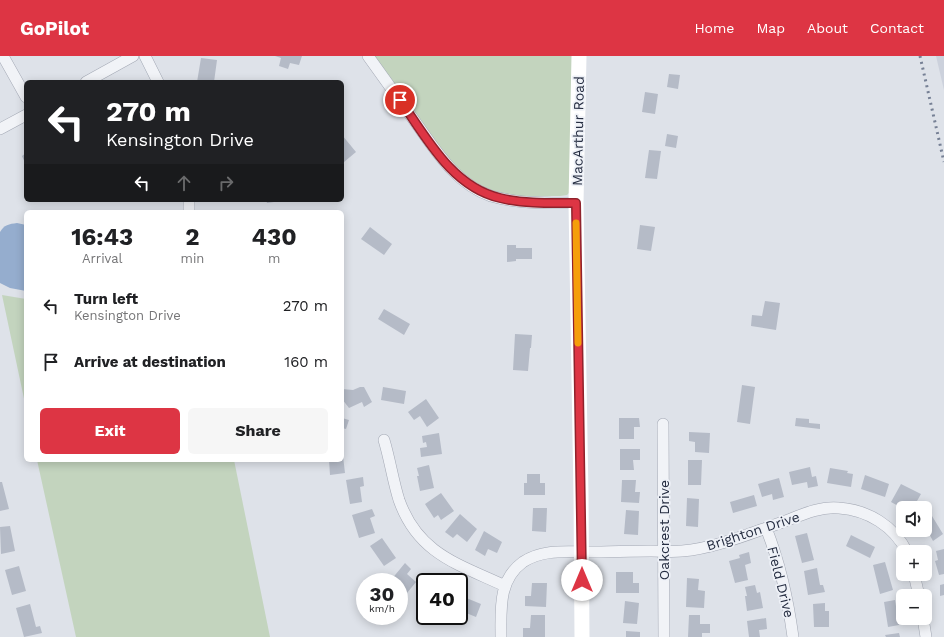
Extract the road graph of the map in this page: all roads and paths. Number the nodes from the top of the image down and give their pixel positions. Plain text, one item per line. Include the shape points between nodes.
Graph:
1 (3, 56) edge
2 (133, 56) edge
3 (145, 56) edge
4 (368, 56) edge
5 (579, 56) edge
6 (90, 80) edge
7 (157, 80) edge
8 (24, 93) edge
9 (24, 116) edge
10 (0, 129) edge
11 (576, 203) junction
12 (664, 424) dead end
13 (384, 440) dead end
14 (766, 528) junction
15 (902, 545) edge
16 (665, 551) junction
17 (582, 552) junction
18 (505, 586) junction
19 (924, 625) edge
20 (501, 637) edge
21 (582, 637) edge
22 (664, 637) edge
23 (793, 637) edge
24 (926, 637) edge

1 - 8 street
2 - 6 street
3 - 7 street
4 - 11 street via 441,157 463,179 481,191 499,198
5 - 11 street, MacArthur Road
9 - 10 street
11 - 17 street, MacArthur Road
12 - 16 street, Oakcrest Drive
13 - 18 street via 399,499 422,539 457,565
14 - 15 street, Brighton Drive via 816,510 839,508 859,511 880,521
14 - 16 street, Brighton Drive via 700,549
14 - 23 street, Field Drive via 782,578
16 - 17 street, Brighton Drive
16 - 22 street, Oakcrest Drive
17 - 18 street, Brighton Drive via 547,552 534,556 517,568
17 - 21 street, MacArthur Road
18 - 20 street via 501,602
19 - 24 street

